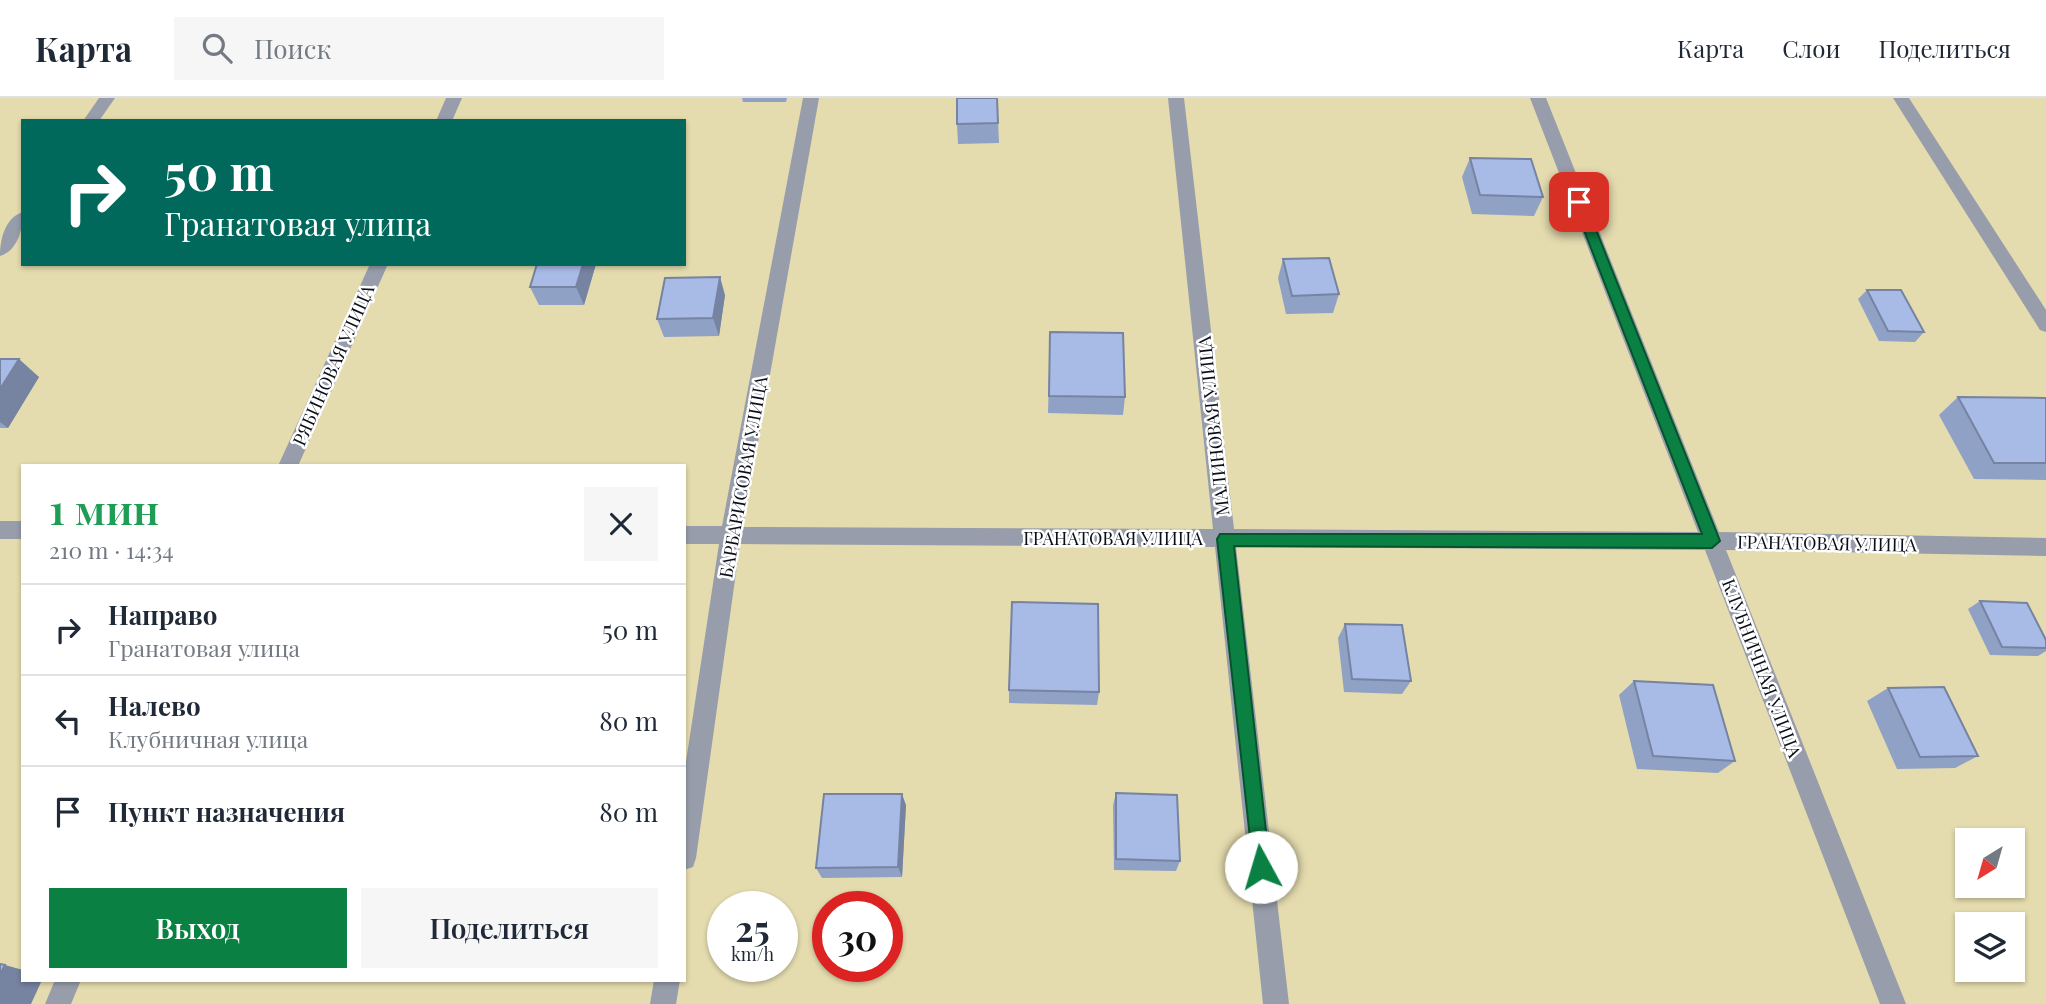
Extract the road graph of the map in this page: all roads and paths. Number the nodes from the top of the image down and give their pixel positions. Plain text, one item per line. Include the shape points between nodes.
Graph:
1 (107, 98) edge
2 (454, 98) edge
3 (811, 98) edge
4 (1176, 98) edge
5 (1538, 98) edge
6 (1901, 98) edge
7 (92, 119) edge
8 (445, 119) edge
9 (21, 221) edge
10 (0, 250) edge
11 (378, 266) edge
12 (2046, 325) edge
13 (289, 464) edge
14 (0, 530) edge
15 (21, 530) edge
16 (686, 535) edge
17 (731, 535) junction
18 (1225, 539) junction
19 (1712, 541) junction
20 (2046, 547) edge
21 (686, 844) edge
22 (67, 982) edge
23 (667, 982) edge
24 (58, 1004) edge
25 (663, 1004) edge
26 (1276, 1004) edge
27 (1892, 1004) edge

1 - 7 street
2 - 8 street
3 - 17 street, БАРБАРИСОВАЯ УЛИЦА
4 - 18 street, МАЛИНОВАЯ УЛИЦА
5 - 19 street, КЛУБНИЧНАЯ УЛИЦА
6 - 12 street
9 - 10 street
11 - 13 street, РЯБИНОВАЯ УЛИЦА
14 - 15 street
16 - 17 street, ГРАНАТОВАЯ УЛИЦА
17 - 18 street, ГРАНАТОВАЯ УЛИЦА
17 - 21 street, БАРБАРИСОВАЯ УЛИЦА
18 - 19 street, ГРАНАТОВАЯ УЛИЦА
18 - 26 street, МАЛИНОВАЯ УЛИЦА
19 - 20 street, ГРАНАТОВАЯ УЛИЦА
19 - 27 street, КЛУБНИЧНАЯ УЛИЦА
22 - 24 street
23 - 25 street

